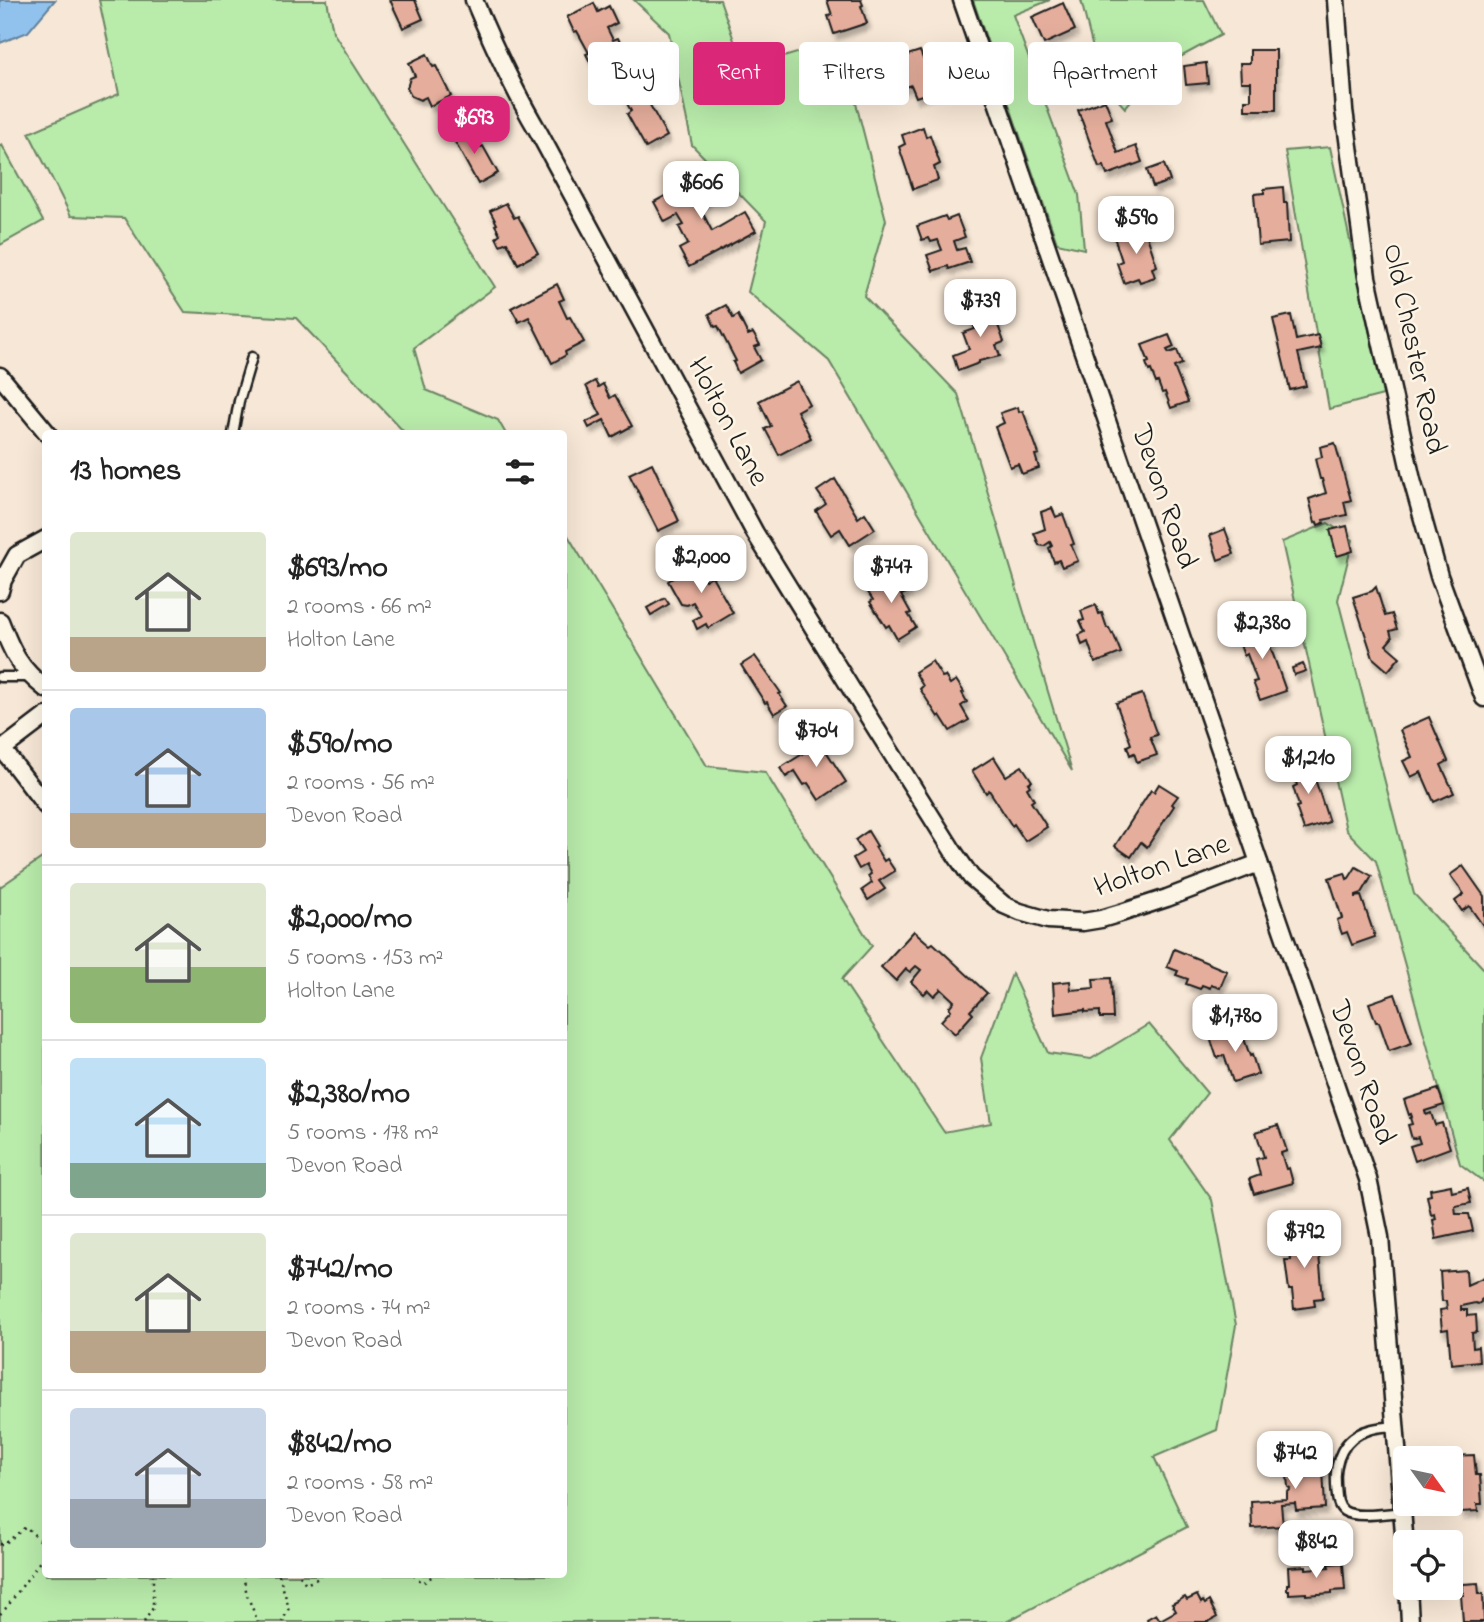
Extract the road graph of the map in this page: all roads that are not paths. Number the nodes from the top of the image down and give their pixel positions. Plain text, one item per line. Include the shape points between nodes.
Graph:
1 (474, 0) edge
2 (962, 0) edge
3 (1336, 0) edge
4 (252, 357) dead end
5 (0, 376) edge
6 (45, 430) edge
7 (234, 430) edge
8 (42, 541) edge
9 (1, 583) edge
10 (0, 621) edge
11 (0, 677) edge
12 (31, 677) junction
13 (42, 686) edge
14 (1484, 698) edge
15 (42, 720) edge
16 (1, 748) edge
17 (42, 801) edge
18 (1259, 863) junction
19 (1396, 1426) junction
20 (1398, 1446) edge
21 (1393, 1513) edge
22 (1409, 1600) edge
23 (1410, 1622) edge

1 - 18 street, Holton Lane via 516,93 755,533 971,877 1004,905 1020,912 1048,920 1083,922 1167,898
2 - 18 street, Devon Road
3 - 14 street, Old Chester Road via 1344,110 1370,291 1412,480 1439,576
4 - 7 lane
5 - 6 street
8 - 9 street via 18,555
10 - 12 street
11 - 12 lane
12 - 13 street
15 - 16 street
16 - 17 street
18 - 19 street, Devon Road via 1368,1179 1380,1237
19 - 20 street, Devon Road
19 - 21 lane via 1356,1436 1339,1455 1335,1472 1339,1506 1344,1511 1354,1515
22 - 23 street

